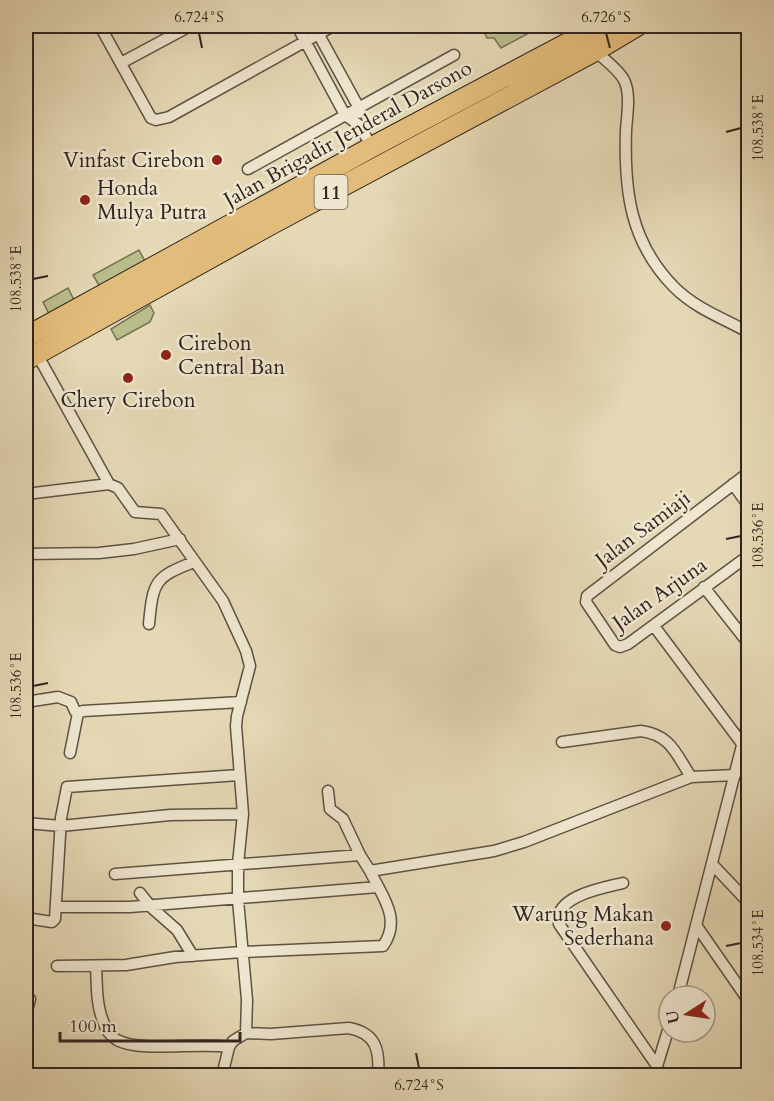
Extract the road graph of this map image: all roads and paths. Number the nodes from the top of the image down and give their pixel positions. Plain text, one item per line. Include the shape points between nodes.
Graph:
1 (100, 26) edge
2 (190, 26) edge
3 (297, 26) edge
4 (333, 26) edge
5 (600, 26) edge
6 (637, 26) edge
7 (316, 30) edge
8 (305, 41) junction
9 (595, 51) junction
10 (454, 55) dead end
11 (121, 63) junction
12 (359, 108) junction
13 (345, 116) junction
14 (358, 125) junction
15 (372, 147) junction
16 (248, 170) dead end
17 (748, 332) edge
18 (26, 337) edge
19 (31, 357) edge
20 (748, 473) edge
21 (109, 484) junction
22 (733, 484) junction
23 (26, 494) edge
24 (748, 505) edge
25 (180, 539) junction
26 (26, 554) edge
27 (748, 556) edge
28 (194, 561) junction
29 (705, 587) junction
30 (149, 624) dead end
31 (601, 624) joint
32 (654, 626) junction
33 (748, 643) edge
34 (26, 702) edge
35 (240, 702) junction
36 (78, 713) junction
37 (748, 722) edge
38 (562, 742) dead end
39 (743, 745) junction
40 (70, 753) dead end
41 (239, 775) junction
42 (735, 775) junction
43 (691, 777) junction
44 (328, 791) dead end
45 (243, 814) junction
46 (26, 822) edge
47 (61, 826) junction
48 (360, 855) junction
49 (238, 864) junction
50 (712, 864) junction
51 (370, 871) junction
52 (115, 874) dead end
53 (623, 883) dead end
54 (378, 887) junction
55 (140, 893) dead end
56 (238, 900) junction
57 (748, 902) edge
58 (148, 904) junction
59 (56, 908) junction
60 (26, 918) edge
61 (696, 925) junction
62 (242, 952) junction
63 (193, 956) junction
64 (57, 966) dead end
65 (96, 966) junction
66 (681, 984) edge
67 (748, 998) edge
68 (30, 999) dead end
69 (26, 1014) edge
70 (246, 1033) junction
71 (664, 1044) edge
72 (229, 1047) junction
73 (656, 1071) edge
74 (222, 1076) edge
75 (378, 1076) edge

1 - 11 street
2 - 11 street
3 - 8 street
4 - 7 street
5 - 15 highway, Jalan Brigadir Jenderal Darsono / 11
6 - 9 highway, Jalan Brigadir Jenderal Darsono / 11
7 - 8 street
7 - 12 street
8 - 11 street via 169,117 156,120 151,118
8 - 13 street
9 - 17 street via 621,76 626,88 629,202 634,225 651,258 690,300
9 - 19 highway, Jalan Brigadir Jenderal Darsono / 11
10 - 12 street
12 - 13 street
12 - 14 street
13 - 14 street
13 - 16 street
14 - 15 street
15 - 18 highway, Jalan Brigadir Jenderal Darsono / 11
19 - 21 street
20 - 22 street, Jalan Samiaji
21 - 23 street
21 - 25 street via 118,488 135,512 161,514
22 - 24 street
22 - 31 street, Jalan Samiaji via 586,596
25 - 26 street via 99,553
25 - 28 street
27 - 29 street, Jalan Arjuna
28 - 30 street via 161,578
28 - 35 street via 223,601 248,654 250,666
29 - 32 street, Jalan Arjuna
29 - 33 street
31 - 32 street, Jalan Arjuna via 615,645 621,647
32 - 39 street
34 - 36 street via 62,698 70,701
35 - 36 street
35 - 41 street via 236,726
36 - 40 street
37 - 39 street
38 - 43 street via 650,732 666,740
39 - 42 street
41 - 45 street
41 - 47 street via 69,786
42 - 43 street
42 - 50 street
43 - 51 street via 503,848
44 - 48 street via 330,808 343,819
45 - 47 street via 170,814
45 - 49 street
46 - 47 street
47 - 59 street
48 - 49 street
48 - 51 street
49 - 52 street
49 - 56 street
50 - 57 street
50 - 61 street
51 - 54 street
53 - 73 street via 587,891 561,908 558,918
54 - 56 street
54 - 62 street via 392,915 383,946
55 - 58 street
56 - 58 street
56 - 62 street
58 - 59 street
58 - 63 street via 177,930
59 - 60 street via 52,922
61 - 66 street
61 - 67 street
62 - 63 street
62 - 70 street
63 - 65 street
64 - 65 street
65 - 72 street via 103,1023 114,1039 131,1044
68 - 69 street
70 - 72 street
70 - 75 street via 361,1030 369,1035 378,1054
71 - 73 street
72 - 74 street

